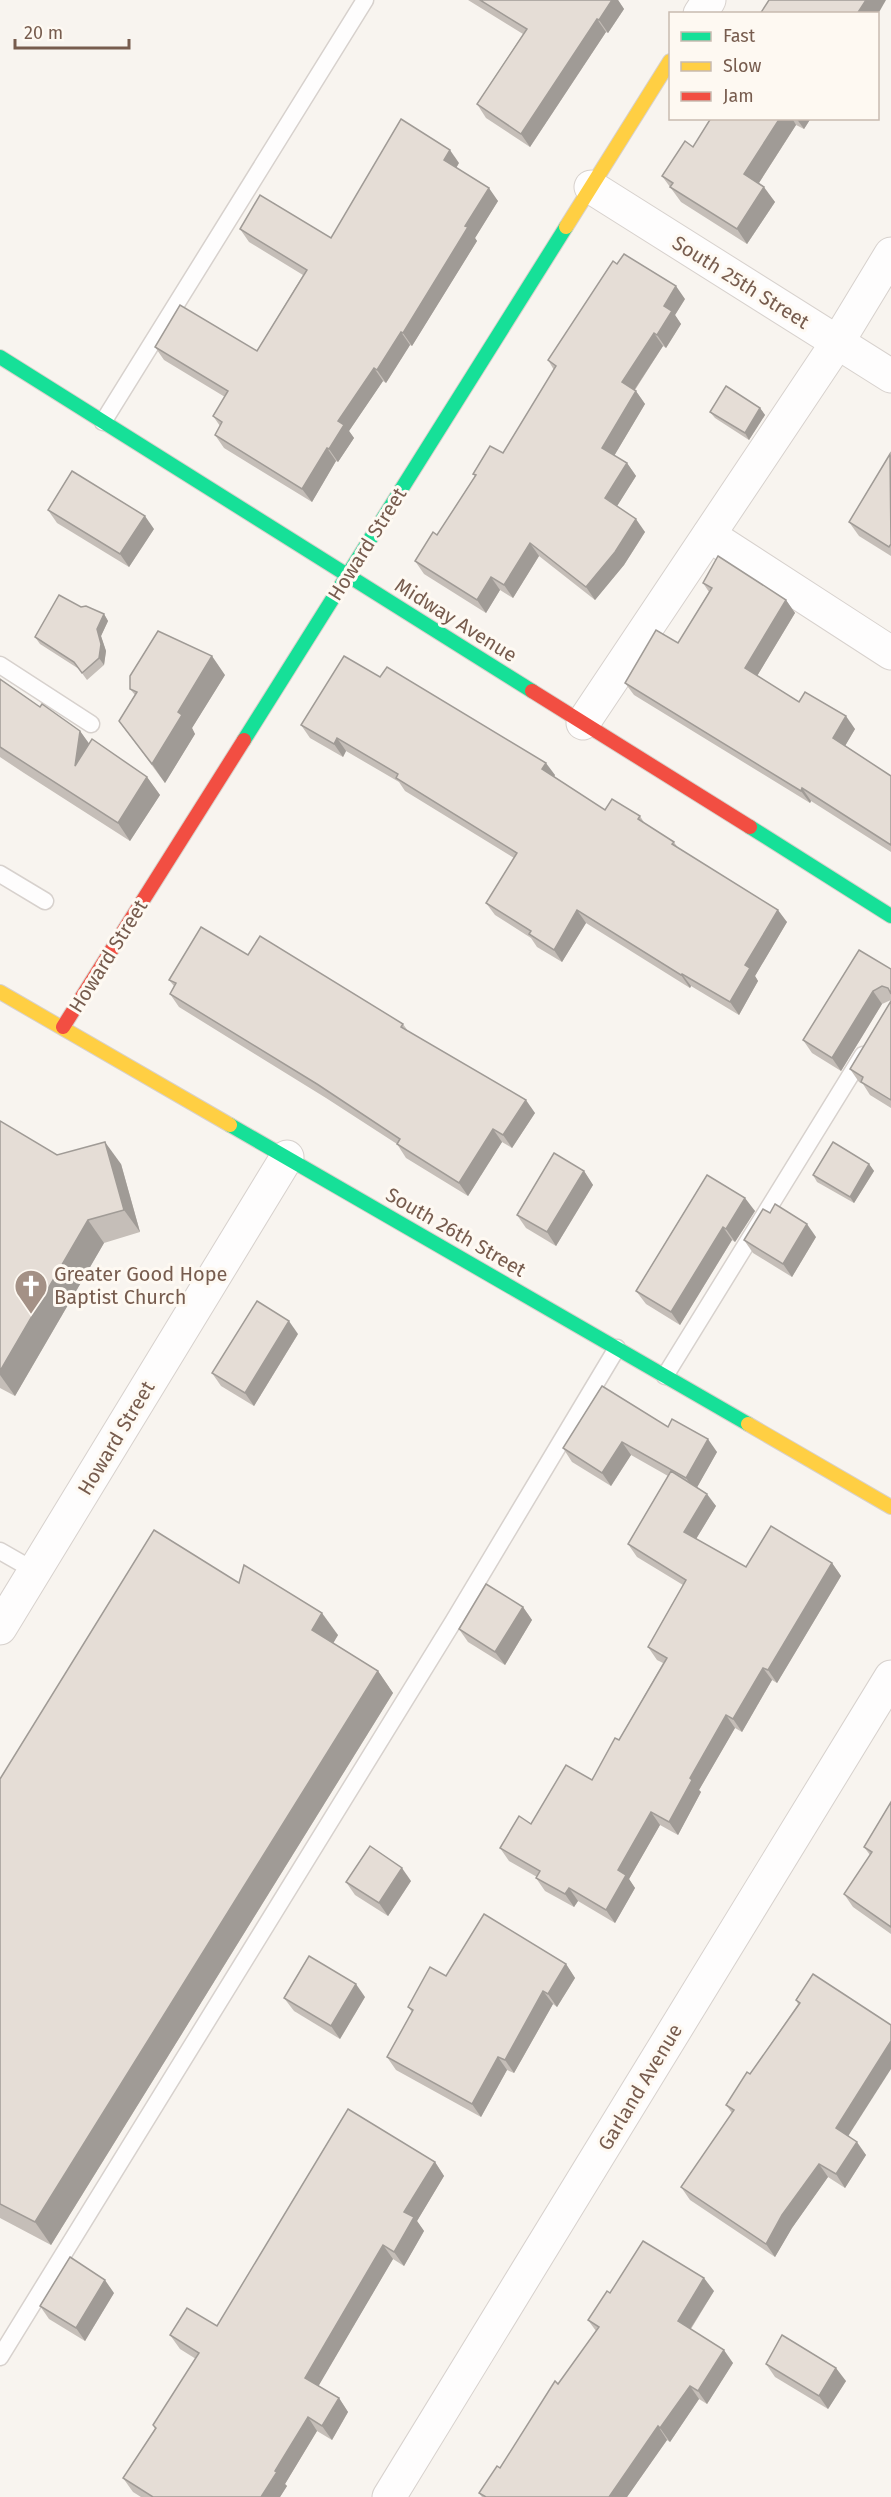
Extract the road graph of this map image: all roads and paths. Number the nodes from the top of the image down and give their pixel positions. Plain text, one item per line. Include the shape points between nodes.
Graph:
1 (365, 0) edge
2 (669, 63) edge
3 (591, 188) junction
4 (891, 254) edge
5 (837, 343) junction
6 (0, 357) edge
7 (891, 376) edge
8 (103, 422) junction
9 (709, 535) junction
10 (347, 576) junction
11 (891, 653) edge
12 (0, 665) edge
13 (584, 723) junction
14 (91, 724) dead end
15 (0, 874) edge
16 (45, 901) dead end
17 (891, 916) edge
18 (0, 992) edge
19 (63, 1028) junction
20 (872, 1040) edge
21 (287, 1157) junction
22 (617, 1348) junction
23 (665, 1376) junction
24 (891, 1507) edge
25 (0, 1551) edge
26 (35, 1571) junction
27 (0, 1628) edge
28 (891, 1677) edge
29 (0, 2357) edge
30 (389, 2497) edge

1 - 8 lane
2 - 3 street, Howard Street
3 - 5 street, South 25th Street
3 - 10 street, Howard Street
4 - 5 street
5 - 7 street, South 25th Street
5 - 9 street
6 - 8 street, Midway Avenue
8 - 10 street, Midway Avenue
9 - 11 street
9 - 13 street
10 - 13 street, Midway Avenue
10 - 19 street, Howard Street
12 - 14 lane
13 - 17 street, Midway Avenue
15 - 16 lane
18 - 19 street, South 26th Street
19 - 21 street, South 26th Street
20 - 23 lane
21 - 22 street, South 26th Street
21 - 26 street, Howard Street
22 - 23 street, South 26th Street
22 - 29 lane via 453,1622
23 - 24 street, South 26th Street
25 - 26 lane
26 - 27 street, Howard Street
28 - 30 street, Garland Avenue

